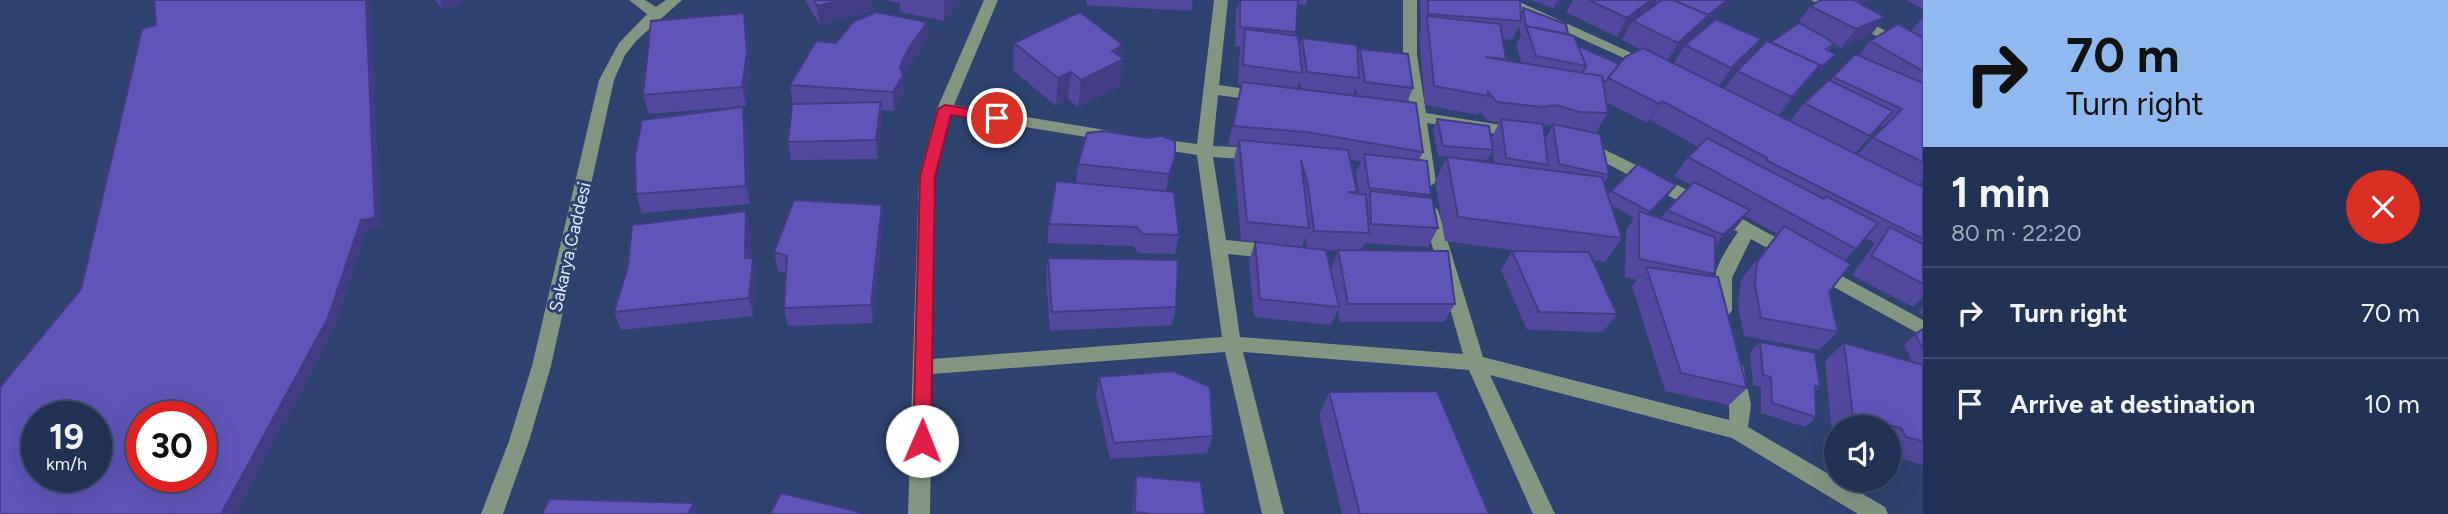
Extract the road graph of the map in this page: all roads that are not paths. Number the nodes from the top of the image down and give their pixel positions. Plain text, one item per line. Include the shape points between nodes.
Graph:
1 (636, 0) edge
2 (675, 0) edge
3 (991, 0) edge
4 (1221, 0) edge
5 (1410, 0) edge
6 (1503, 0) edge
7 (1818, 0) edge
8 (657, 13) junction
9 (1923, 57) edge
10 (1672, 74) edge
11 (1209, 89) junction
12 (1279, 98) edge
13 (945, 109) junction
14 (1376, 110) edge
15 (1417, 116) junction
16 (1540, 136) edge
17 (1567, 140) edge
18 (1203, 151) junction
19 (1272, 155) edge
20 (1748, 230) junction
21 (1217, 246) junction
22 (1297, 255) edge
23 (1923, 329) edge
24 (1728, 332) edge
25 (1232, 344) junction
26 (1733, 357) edge
27 (1475, 363) junction
28 (923, 368) junction
29 (1737, 431) junction
30 (492, 514) edge
31 (919, 514) edge
32 (1273, 514) edge
33 (1544, 514) edge
34 (1877, 514) edge

1 - 8 street
2 - 8 street, Sakarya Caddesi
3 - 13 street
4 - 11 street
5 - 15 street
6 - 10 street
7 - 9 street
8 - 30 street, Sakarya Caddesi via 613,65 557,308
11 - 12 street
11 - 18 street
13 - 18 street
13 - 28 street via 927,176
14 - 15 street
15 - 16 street
15 - 27 street via 1421,175 1438,260
17 - 20 street via 1581,143
18 - 19 street
18 - 21 street
20 - 23 street
20 - 24 street via 1728,261 1719,294
21 - 22 street
21 - 25 street
25 - 27 street
25 - 28 street
25 - 32 street
26 - 29 street via 1741,405
27 - 29 street
27 - 33 street
28 - 31 street
29 - 34 street

